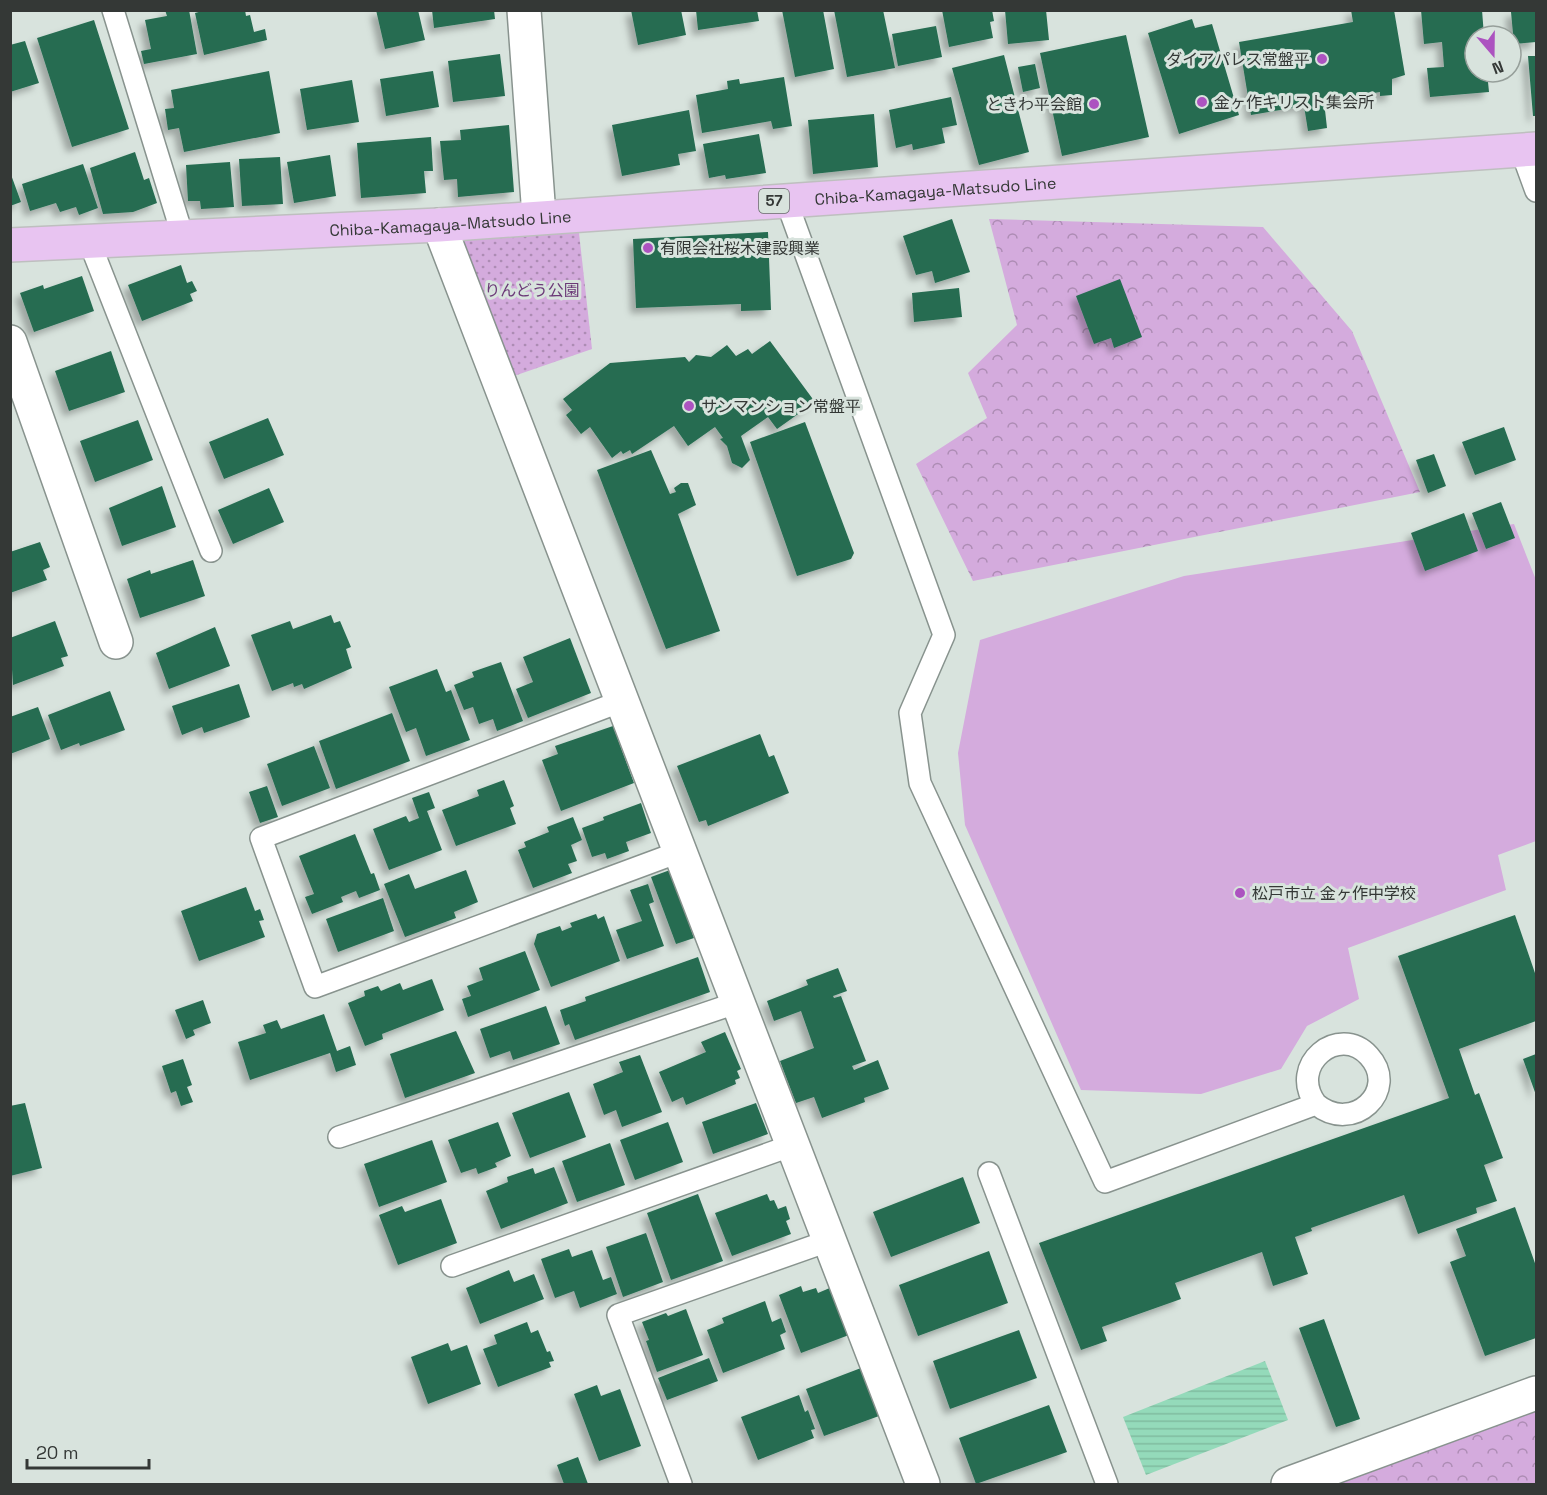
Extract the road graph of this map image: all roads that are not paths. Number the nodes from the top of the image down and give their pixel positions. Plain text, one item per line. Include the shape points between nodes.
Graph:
1 (113, 10) edge
2 (524, 10) edge
3 (1529, 150) edge
4 (1536, 191) edge
5 (786, 200) junction
6 (539, 216) junction
7 (439, 225) junction
8 (183, 237) junction
9 (89, 241) junction
10 (10, 245) edge
11 (10, 342) edge
12 (211, 551) dead end
13 (116, 642) dead end
14 (622, 701) junction
15 (679, 852) junction
16 (736, 1003) junction
17 (1316, 1104) dead end
18 (339, 1137) dead end
19 (793, 1145) junction
20 (989, 1173) dead end
21 (831, 1240) junction
22 (452, 1266) dead end
23 (1536, 1393) edge
24 (681, 1485) edge
25 (923, 1485) edge
26 (1107, 1485) edge
27 (1288, 1485) edge

1 - 8 lane
2 - 6 street
3 - 4 lane
3 - 5 main road, Chiba-Kamagaya-Matsudo Line / 57
5 - 6 main road, Chiba-Kamagaya-Matsudo Line / 57
5 - 17 lane via 944,634 910,713 920,783 1105,1182
6 - 7 main road, Chiba-Kamagaya-Matsudo Line / 57
7 - 8 main road, Chiba-Kamagaya-Matsudo Line / 57
7 - 14 street
8 - 9 main road, Chiba-Kamagaya-Matsudo Line / 57
9 - 10 main road, Chiba-Kamagaya-Matsudo Line / 57
9 - 12 lane
11 - 13 street
14 - 15 street
14 - 15 lane via 261,838 315,987
15 - 16 street
16 - 18 lane
16 - 19 street
19 - 21 street
19 - 22 lane
20 - 26 lane
21 - 24 lane via 618,1315
21 - 25 street
23 - 27 street

